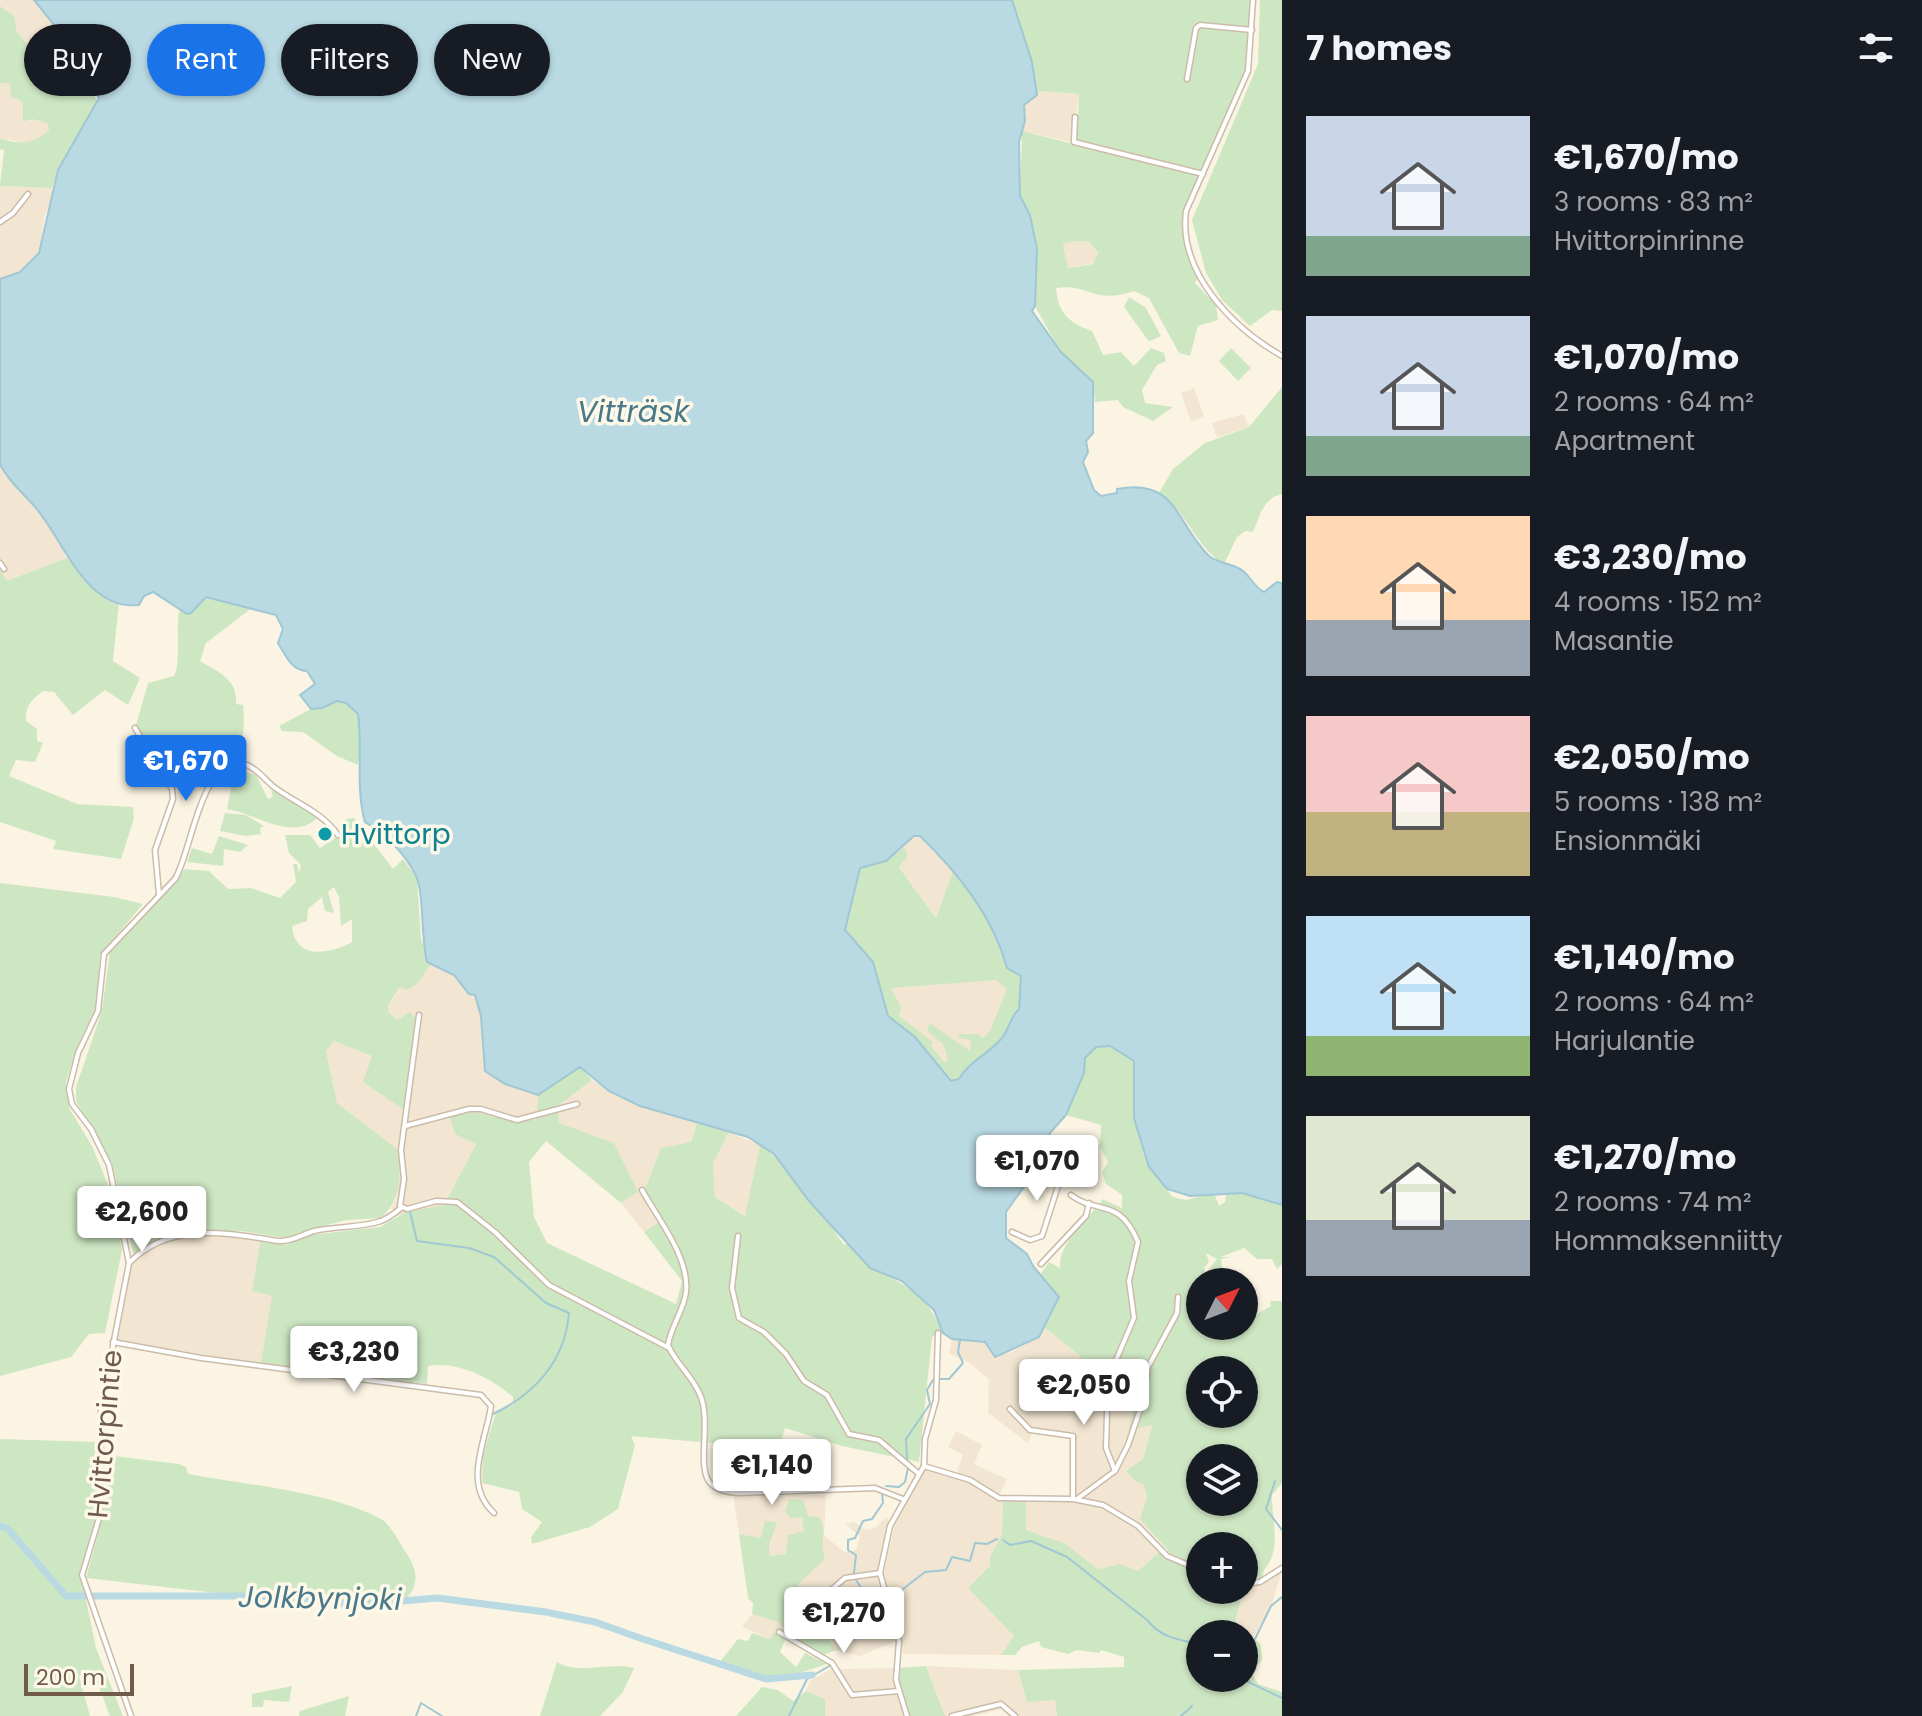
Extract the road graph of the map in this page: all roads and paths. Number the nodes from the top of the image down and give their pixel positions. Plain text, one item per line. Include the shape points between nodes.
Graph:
1 (1253, 0) edge
2 (1252, 30) junction
3 (1187, 79) dead end
4 (1075, 117) dead end
5 (1203, 174) junction
6 (28, 194) dead end
7 (0, 222) edge
8 (1282, 356) edge
9 (0, 563) edge
10 (4, 569) dead end
11 (135, 728) dead end
12 (338, 835) dead end
13 (159, 894) junction
14 (419, 1015) dead end
15 (577, 1104) dead end
16 (405, 1126) junction
17 (1059, 1183) dead end
18 (642, 1190) dead end
19 (1071, 1195) dead end
20 (1089, 1203) junction
21 (401, 1208) junction
22 (1012, 1232) dead end
23 (738, 1236) dead end
24 (129, 1263) junction
25 (1041, 1264) dead end
26 (1178, 1297) dead end
27 (938, 1333) dead end
28 (113, 1342) junction
29 (669, 1348) junction
30 (1010, 1409) dead end
31 (924, 1466) junction
32 (1115, 1471) junction
33 (919, 1474) junction
34 (1094, 1489) junction
35 (903, 1499) junction
36 (1075, 1499) junction
37 (1095, 1502) junction
38 (494, 1513) dead end
39 (1186, 1564) edge
40 (1282, 1568) edge
41 (880, 1573) junction
42 (1258, 1582) edge
43 (830, 1591) dead end
44 (779, 1632) dead end
45 (899, 1691) junction
46 (131, 1716) edge
47 (907, 1716) edge
48 (952, 1716) edge
49 (1015, 1716) edge

1 - 2 street
2 - 3 street via 1196,28
2 - 5 street via 1245,82
4 - 5 street via 1074,142
5 - 8 street via 1185,219 1193,262 1215,301
6 - 7 street
9 - 10 street
11 - 13 street via 173,794 155,850
12 - 13 street, Hvittorpintie via 330,823 252,768 235,765 206,788 184,865
13 - 24 street, Hvittorpintie via 104,954 98,1011 78,1053 69,1089 72,1104 109,1165
14 - 16 street
15 - 16 street via 517,1120 469,1109
16 - 21 street
17 - 22 street via 1042,1236 1030,1240
18 - 29 street via 686,1279
19 - 20 street
20 - 25 street via 1086,1216
20 - 32 street via 1117,1214 1138,1242 1129,1281 1134,1318 1108,1379 1106,1448
21 - 24 street via 381,1221 330,1227 280,1241 198,1232 167,1238 148,1245
21 - 29 street via 457,1202 539,1278
23 - 33 street via 732,1288 739,1318 764,1332 804,1381 827,1395 849,1434 879,1440
24 - 28 street, Hvittorpintie
26 - 32 street via 1177,1313 1148,1367 1142,1404
27 - 31 street via 936,1400
28 - 38 street via 481,1395 491,1406 477,1482
28 - 46 street, Hvittorpintie via 101,1408 103,1499 82,1575
29 - 35 street via 702,1398 705,1474 715,1487 739,1493 879,1489
30 - 36 street via 1030,1430 1073,1436
31 - 33 street
31 - 36 street via 970,1480 999,1498
32 - 34 street
33 - 35 street
34 - 36 street
34 - 37 street
35 - 41 street via 890,1526
36 - 37 street
37 - 39 street via 1133,1522 1167,1556
40 - 42 street
41 - 43 street via 845,1578
41 - 45 street via 899,1641
44 - 45 street via 832,1663 852,1695
45 - 47 street
48 - 49 street via 1001,1704

